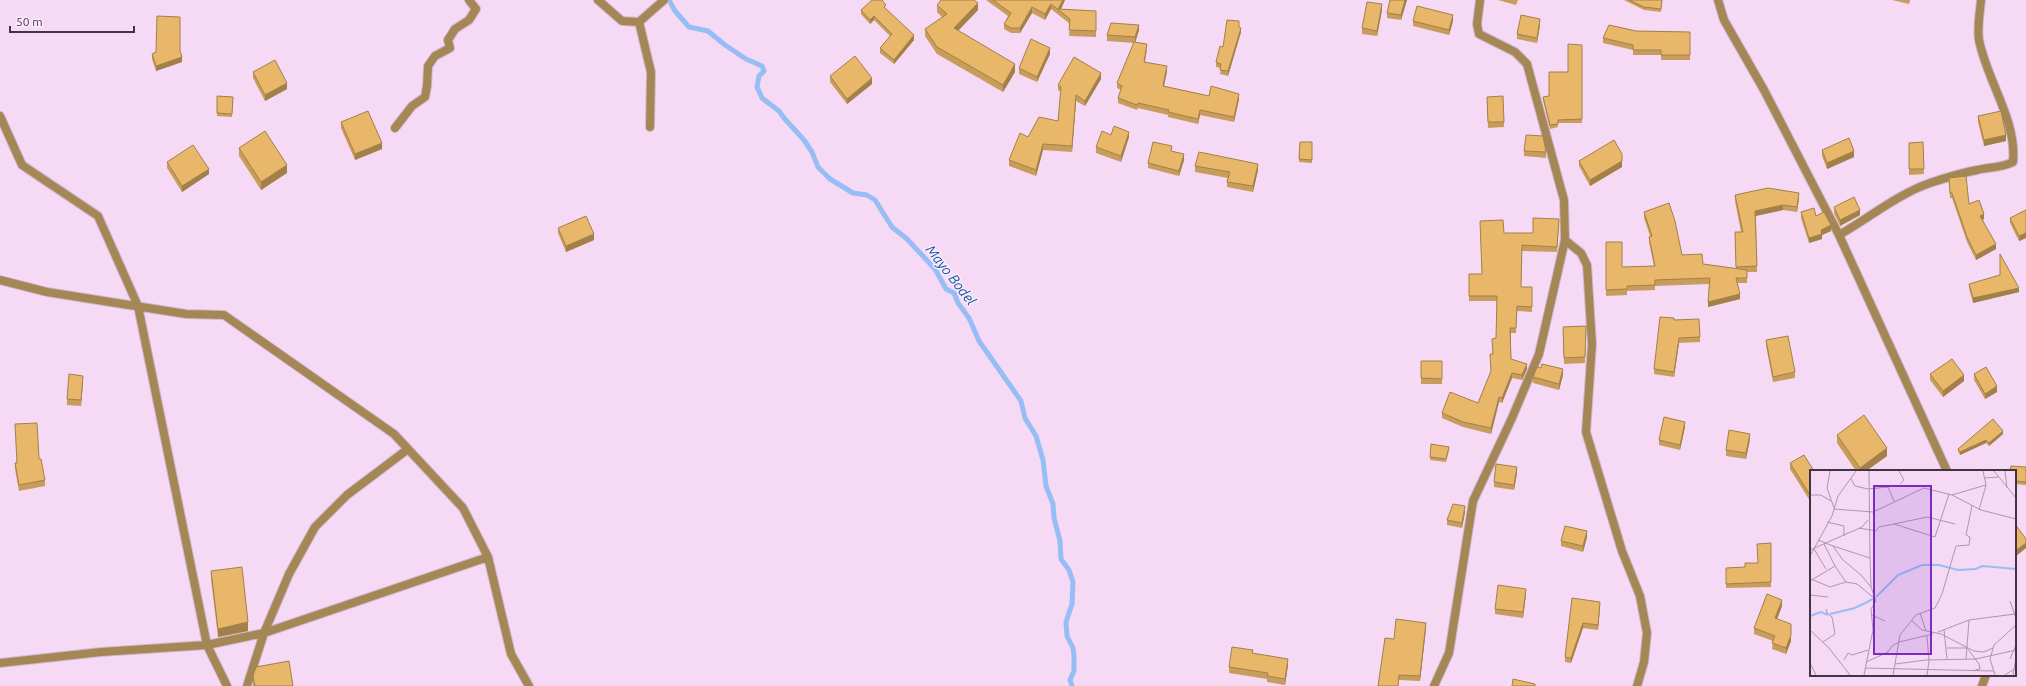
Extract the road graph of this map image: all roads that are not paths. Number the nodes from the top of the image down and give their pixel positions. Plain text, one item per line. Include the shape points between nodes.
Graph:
1 (469, 0) edge
2 (598, 0) edge
3 (664, 0) edge
4 (1480, 0) edge
5 (1718, 0) edge
6 (1981, 0) edge
7 (639, 22) junction
8 (0, 116) edge
9 (650, 127) dead end
10 (395, 128) dead end
11 (1840, 235) junction
12 (1565, 240) junction
13 (0, 280) edge
14 (138, 306) junction
15 (408, 450) junction
16 (1947, 470) edge
17 (488, 557) junction
18 (264, 633) junction
19 (207, 645) junction
20 (0, 663) edge
21 (1986, 676) edge
22 (228, 686) edge
23 (247, 686) edge
24 (529, 686) edge
25 (1434, 686) edge
26 (1637, 686) edge
27 (1982, 686) edge

1 - 10 street via 476,9 469,20 455,29 448,40 450,48 435,56 428,66 425,96 412,106
2 - 7 street via 622,21
3 - 7 street
4 - 12 street via 1477,24 1479,34 1515,52 1527,64 1564,200
5 - 11 street via 1724,20
6 - 11 street via 1979,39 2005,117 2014,150 2013,162 2002,167 1978,169 1929,184 1896,199
7 - 9 street via 651,72
8 - 14 street via 22,165 98,216
11 - 16 street
12 - 25 street via 1539,354 1473,501 1449,653
12 - 26 street via 1581,253 1587,265 1592,344 1586,432 1622,551 1640,596 1647,633 1644,662
13 - 14 street via 47,292
14 - 15 street via 186,314 224,315 394,434
14 - 19 street
15 - 17 street via 463,508
15 - 18 street via 347,495 315,527 289,574
17 - 18 street
17 - 24 street via 511,654
18 - 19 street
18 - 23 street
19 - 20 street via 101,652
19 - 22 street
21 - 27 street

